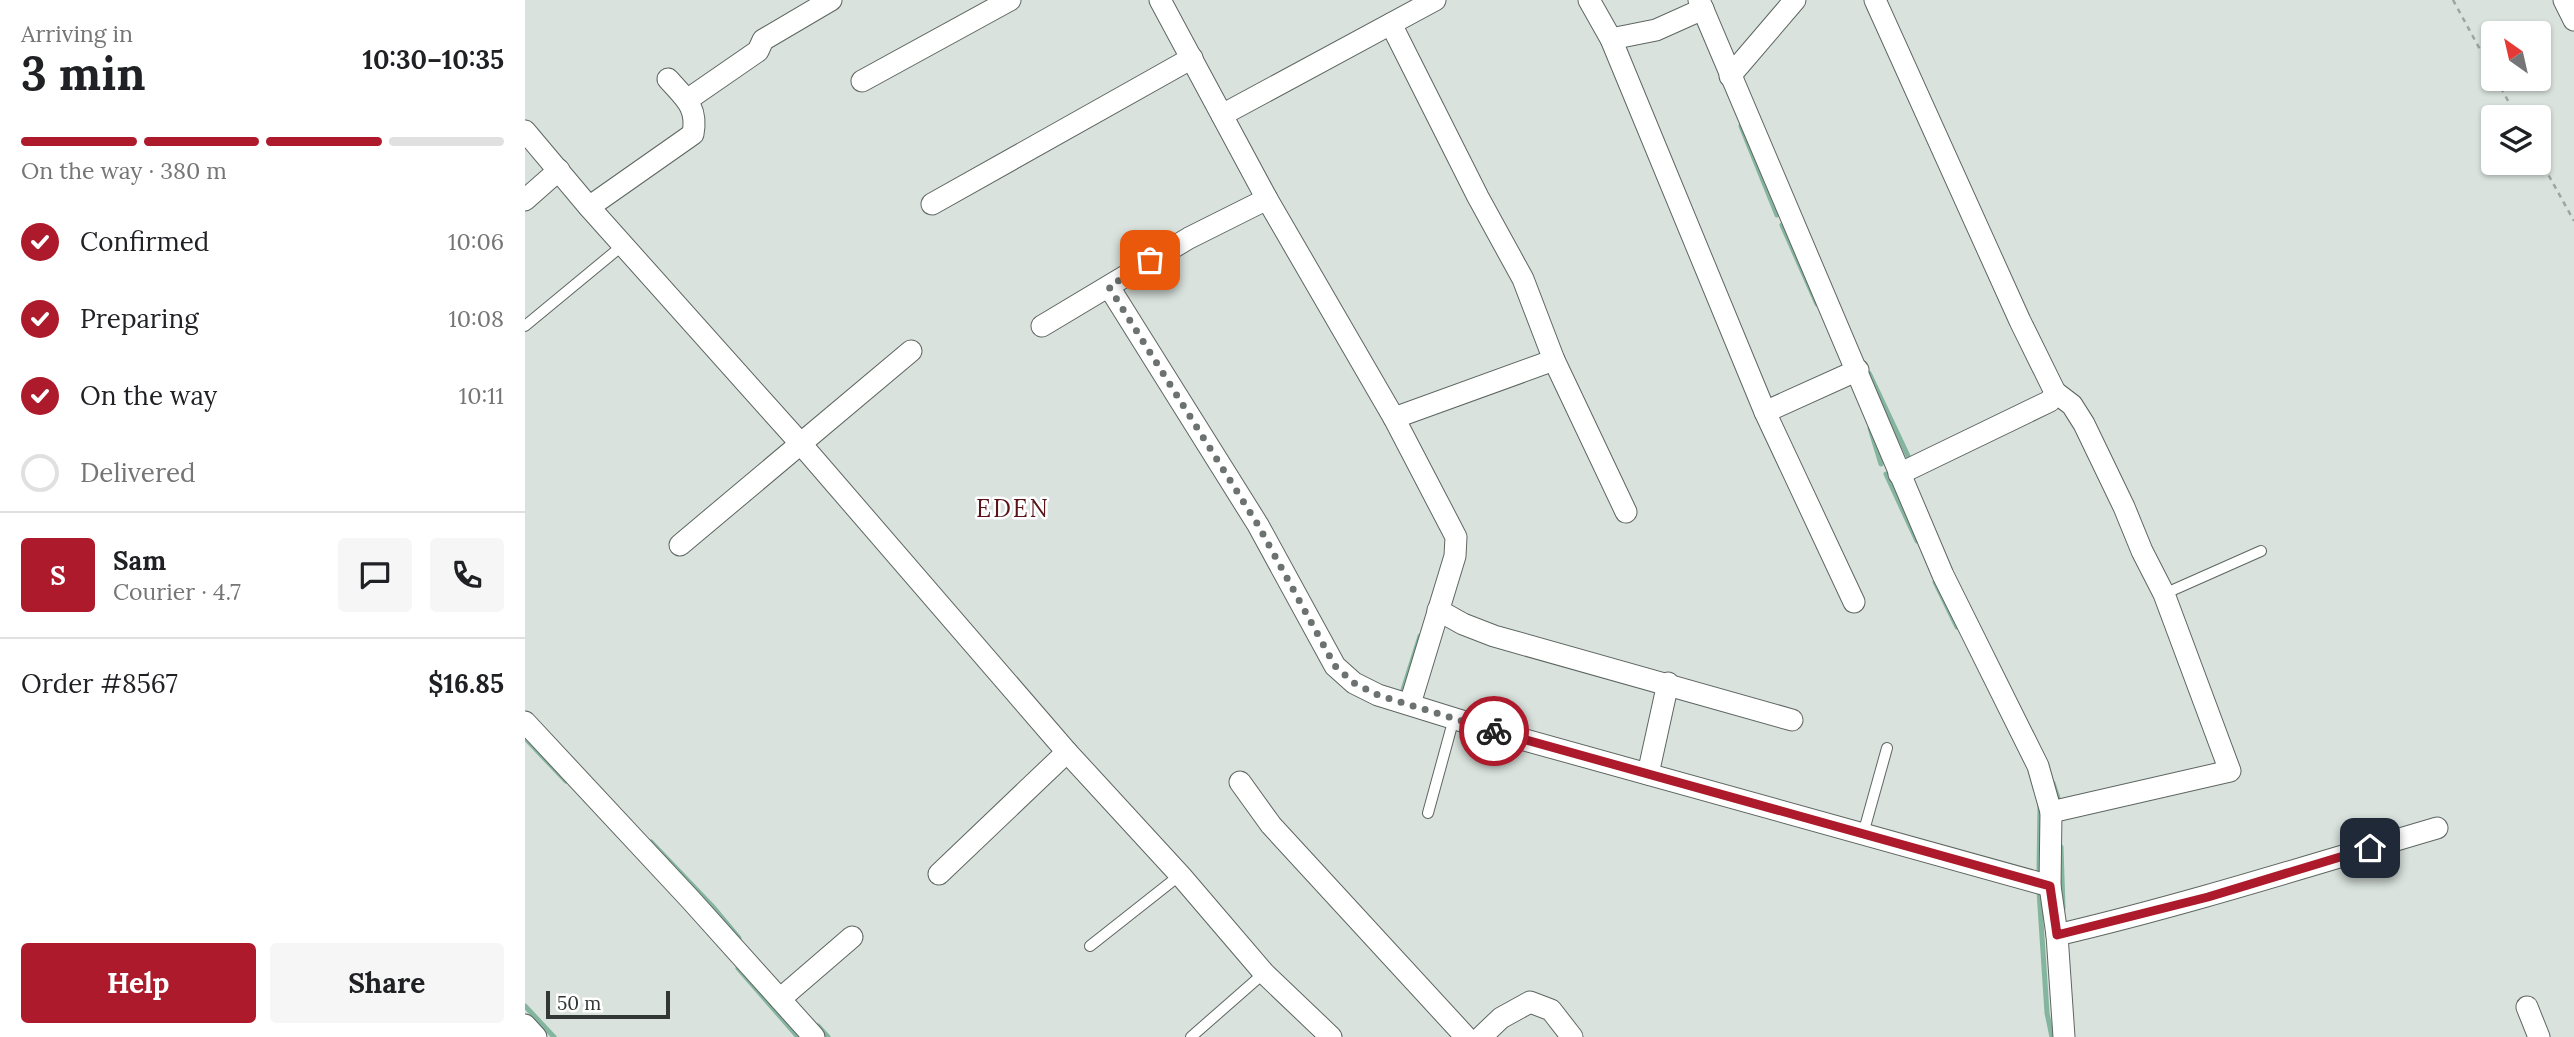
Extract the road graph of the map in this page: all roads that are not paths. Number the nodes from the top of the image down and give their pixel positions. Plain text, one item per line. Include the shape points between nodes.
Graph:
1 (831, 0) edge
2 (1010, 0) edge
3 (1160, 0) edge
4 (1435, 0) edge
5 (1589, 0) edge
6 (1795, 0) edge
7 (1875, 0) edge
8 (2564, 0) edge
9 (1701, 4) edge
10 (2574, 20) edge
11 (1391, 24) junction
12 (1611, 39) junction
13 (1192, 58) junction
14 (1730, 76) junction
15 (668, 79) dead end
16 (862, 81) dead end
17 (687, 100) junction
18 (1222, 116) junction
19 (525, 131) edge
20 (559, 170) junction
21 (1267, 199) junction
22 (525, 200) edge
23 (932, 204) dead end
24 (589, 207) junction
25 (623, 245) junction
26 (1109, 287) junction
27 (525, 326) edge
28 (1042, 326) dead end
29 (911, 351) dead end
30 (1554, 360) junction
31 (1858, 370) junction
32 (2055, 392) junction
33 (1765, 412) junction
34 (1394, 418) junction
35 (801, 444) junction
36 (1899, 474) junction
37 (1626, 512) dead end
38 (680, 545) dead end
39 (2261, 551) dead end
40 (2164, 594) junction
41 (1854, 601) dead end
42 (1439, 610) junction
43 (1668, 684) junction
44 (1410, 704) junction
45 (1454, 718) junction
46 (1791, 720) dead end
47 (525, 722) edge
48 (1887, 748) dead end
49 (1067, 752) junction
50 (1648, 774) junction
51 (1240, 782) dead end
52 (2051, 812) junction
53 (1429, 813) dead end
54 (2437, 828) dead end
55 (1863, 834) junction
56 (939, 874) dead end
57 (1180, 875) junction
58 (2050, 886) junction
59 (2057, 935) junction
60 (852, 937) dead end
61 (1090, 946) dead end
62 (1264, 973) junction
63 (780, 999) junction
64 (2527, 1007) dead end
65 (525, 1025) edge
66 (536, 1037) edge
67 (814, 1037) edge
68 (1191, 1037) edge
69 (1331, 1037) edge
70 (1467, 1037) edge
71 (1481, 1037) edge
72 (1571, 1037) edge
73 (2064, 1037) edge
74 (2539, 1037) edge

1 - 17 street via 763,40 758,51
2 - 16 street
3 - 13 street
4 - 11 street
5 - 12 street
6 - 14 street
7 - 32 street
8 - 10 street
9 - 12 street via 1656,30
9 - 14 street
11 - 18 street
11 - 30 street via 1523,279
12 - 33 street
13 - 18 street
13 - 23 street
14 - 31 street
15 - 17 street
17 - 24 street via 696,118 693,134
18 - 21 street
19 - 20 street
20 - 22 street
20 - 24 street
21 - 26 street via 1189,237
21 - 34 street
24 - 25 street
25 - 27 lane
25 - 35 street
26 - 28 street
26 - 44 street via 1258,525 1335,666 1354,683
29 - 35 street
30 - 34 street
30 - 37 street
31 - 33 street
31 - 36 street
32 - 36 street via 2050,401
32 - 40 street via 2084,424
33 - 41 street
34 - 42 street via 1456,537
35 - 38 street
35 - 49 street
36 - 52 street via 1943,575 2038,766
39 - 40 lane
40 - 52 street via 2230,771
42 - 43 street via 1494,636
42 - 44 street
43 - 46 street
43 - 50 street
44 - 45 street
45 - 50 street
45 - 53 lane
47 - 63 street
48 - 55 lane
49 - 56 street
49 - 57 street
50 - 55 street
51 - 70 street via 1271,825
52 - 58 street
54 - 59 street via 2208,897
55 - 58 street
57 - 61 lane
57 - 62 street
58 - 59 street
59 - 73 street
60 - 63 street
62 - 68 lane
62 - 69 street
63 - 67 street
64 - 74 street
65 - 66 street
71 - 72 street via 1501,1018 1530,1002 1551,1010

